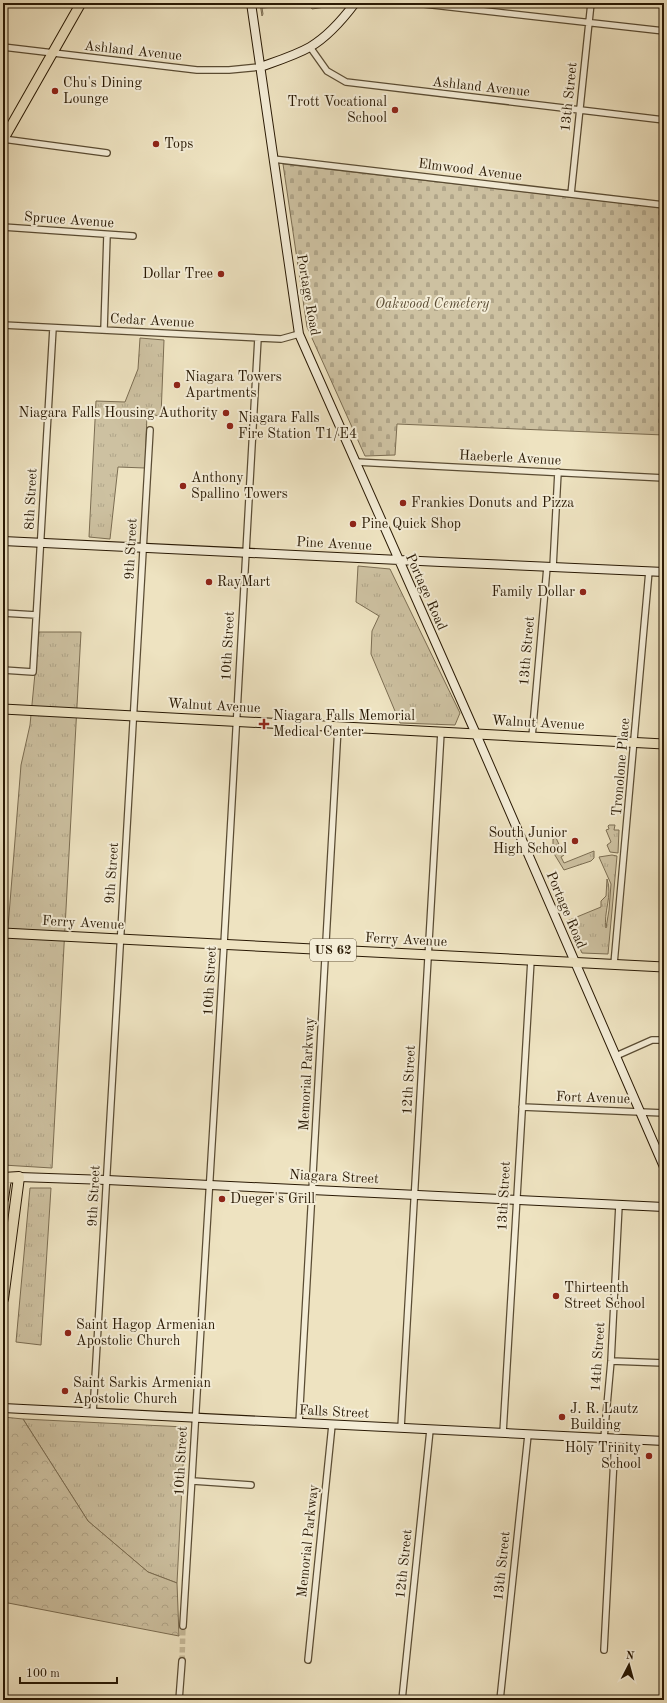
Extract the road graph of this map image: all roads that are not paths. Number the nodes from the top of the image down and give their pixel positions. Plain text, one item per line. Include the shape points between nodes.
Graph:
1 (81, 3) edge
2 (251, 3) edge
3 (355, 3) edge
4 (416, 3) edge
5 (591, 3) edge
6 (589, 22) junction
7 (664, 31) edge
8 (310, 46) junction
9 (3, 47) edge
10 (52, 54) junction
11 (260, 67) junction
12 (580, 110) junction
13 (664, 120) edge
14 (3, 139) edge
15 (107, 153) dead end
16 (273, 159) junction
17 (571, 194) junction
18 (664, 205) edge
19 (3, 227) edge
20 (107, 235) junction
21 (133, 236) dead end
22 (3, 325) edge
23 (53, 328) junction
24 (104, 330) junction
25 (299, 334) junction
26 (258, 338) junction
27 (150, 430) dead end
28 (356, 462) junction
29 (558, 472) junction
30 (664, 478) edge
31 (3, 541) edge
32 (40, 543) junction
33 (143, 548) junction
34 (245, 552) junction
35 (398, 560) junction
36 (550, 567) junction
37 (649, 571) junction
38 (664, 572) edge
39 (3, 613) edge
40 (36, 615) junction
41 (3, 670) edge
42 (3, 709) edge
43 (134, 716) junction
44 (236, 722) junction
45 (338, 727) junction
46 (441, 732) junction
47 (476, 734) junction
48 (532, 737) junction
49 (635, 743) junction
50 (664, 744) edge
51 (3, 933) edge
52 (120, 939) junction
53 (224, 944) junction
54 (326, 949) junction
55 (428, 955) junction
56 (531, 960) junction
57 (575, 962) junction
58 (614, 964) junction
59 (664, 967) edge
60 (664, 1040) edge
61 (616, 1056) junction
62 (522, 1107) junction
63 (640, 1112) junction
64 (664, 1113) edge
65 (664, 1166) edge
66 (18, 1177) junction
67 (4, 1178) edge
68 (107, 1180) junction
69 (210, 1185) junction
70 (313, 1190) junction
71 (414, 1195) junction
72 (3, 1199) edge
73 (516, 1200) junction
74 (619, 1205) junction
75 (664, 1207) edge
76 (3, 1299) edge
77 (611, 1360) junction
78 (664, 1363) edge
79 (3, 1408) edge
80 (93, 1413) junction
81 (196, 1418) junction
82 (299, 1423) junction
83 (332, 1425) junction
84 (401, 1428) junction
85 (430, 1430) junction
86 (503, 1433) junction
87 (528, 1435) junction
88 (604, 1438) junction
89 (615, 1439) junction
90 (664, 1442) edge
91 (192, 1481) junction
92 (251, 1485) dead end
93 (184, 1626) tunnel mouth
94 (604, 1650) dead end
95 (308, 1660) dead end
96 (182, 1661) tunnel mouth
97 (179, 1700) edge
98 (402, 1700) edge
99 (500, 1700) edge

1 - 10 main road
2 - 11 street, Portage Road
3 - 8 street via 343,18
4 - 6 street
5 - 6 street, 13th Street
6 - 7 street
6 - 12 street, 13th Street
8 - 11 street
8 - 12 street, Ashland Avenue via 327,71 346,82
9 - 10 street, Ashland Avenue
10 - 11 street, Ashland Avenue via 197,70
10 - 14 main road
11 - 16 street, Portage Road
12 - 13 street, Ashland Avenue
12 - 17 street, 13th Street
14 - 15 street
16 - 17 street, Elmwood Avenue
16 - 25 street, Portage Road
17 - 18 street, Elmwood Avenue
19 - 20 street, Spruce Avenue
20 - 21 street, Spruce Avenue
20 - 24 street
22 - 23 street, Cedar Avenue
23 - 24 street, Cedar Avenue
23 - 32 street, 8th Street
24 - 26 street, Cedar Avenue
25 - 26 street, Cedar Avenue via 281,339
25 - 28 street, Portage Road
26 - 34 street, 10th Street
27 - 33 street, 9th Street
28 - 29 street, Haeberle Avenue
28 - 35 street, Portage Road
29 - 30 street, Haeberle Avenue
29 - 36 street, 13th Street
31 - 32 street, Pine Avenue
32 - 33 street, Pine Avenue
32 - 40 street, 8th Street
33 - 34 street, Pine Avenue
33 - 43 street, 9th Street
34 - 35 street, Pine Avenue
34 - 44 street, 10th Street
35 - 36 street, Pine Avenue
35 - 47 street, Portage Road
36 - 37 street, Pine Avenue
36 - 48 street, 13th Street
37 - 38 street, Pine Avenue
37 - 49 street, Tronolone Place
39 - 40 street
40 - 41 street, 8th Street via 33,672
42 - 43 main road, Walnut Avenue
43 - 44 main road, Walnut Avenue
43 - 52 street, 9th Street
44 - 45 main road, Walnut Avenue
44 - 53 street, 10th Street
45 - 46 main road, Walnut Avenue
45 - 54 street, Memorial Parkway
46 - 47 main road, Walnut Avenue
46 - 55 street, 12th Street
47 - 48 main road, Walnut Avenue
47 - 57 street, Portage Road
48 - 49 main road, Walnut Avenue
49 - 50 main road, Walnut Avenue
49 - 58 street, Tronolone Place
51 - 52 main road, Ferry Avenue / US 62
52 - 53 main road, Ferry Avenue / US 62
52 - 68 street, 9th Street
53 - 54 main road, Ferry Avenue / US 62
53 - 69 street, 10th Street
54 - 55 main road, Ferry Avenue / US 62
54 - 70 street, Memorial Parkway
55 - 56 main road, Ferry Avenue / US 62
55 - 71 street, 12th Street
56 - 57 main road, Ferry Avenue / US 62
56 - 62 street, 13th Street
57 - 58 main road, Ferry Avenue / US 62
57 - 61 street, Portage Road
58 - 59 main road, Ferry Avenue / US 62
60 - 61 street via 652,1040
61 - 63 street, Portage Road
62 - 63 street, Fort Avenue
62 - 73 street, 13th Street
63 - 64 street, Fort Avenue
63 - 65 street, Portage Road
66 - 67 highway, Niagara Street
66 - 68 street, Niagara Street
66 - 76 highway
67 - 72 highway
68 - 69 street, Niagara Street
68 - 80 street, 9th Street
69 - 70 street, Niagara Street
69 - 81 street, 10th Street
70 - 71 street, Niagara Street
70 - 82 street, Memorial Parkway
71 - 73 street, Niagara Street
71 - 84 street, 12th Street
73 - 74 street, Niagara Street
73 - 86 street, 13th Street
74 - 75 street, Niagara Street
74 - 77 street, 14th Street
77 - 78 street
77 - 88 street, 14th Street
79 - 80 street, Falls Street
80 - 81 street, Falls Street
81 - 82 street, Falls Street
81 - 91 street, 10th Street
82 - 83 street, Falls Street
83 - 84 street, Falls Street
83 - 95 street, Memorial Parkway
84 - 85 street, Falls Street
85 - 86 street, Falls Street
85 - 98 street, 12th Street
86 - 87 street, Falls Street
87 - 88 street, Falls Street
87 - 99 street, 13th Street
88 - 89 street, Falls Street
89 - 90 street, Falls Street
89 - 94 street
91 - 92 street
91 - 93 street, 10th Street
96 - 97 street

